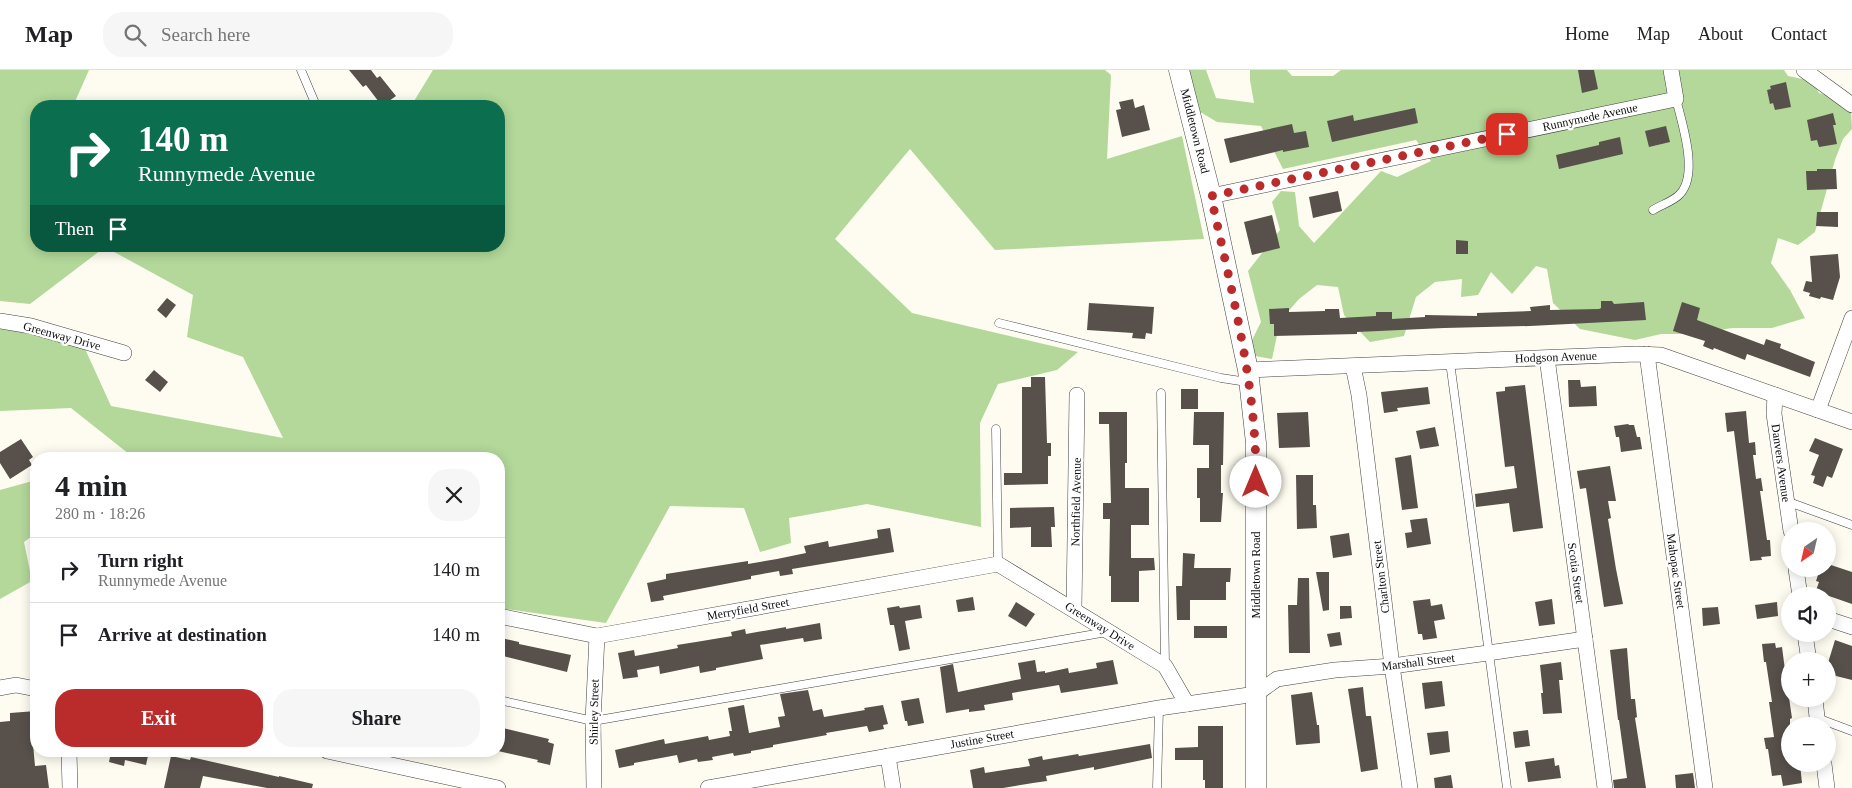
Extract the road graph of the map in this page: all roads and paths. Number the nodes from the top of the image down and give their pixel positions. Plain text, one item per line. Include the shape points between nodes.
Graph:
1 (301, 70) edge
2 (1179, 70) edge
3 (1671, 70) edge
4 (1804, 70) edge
5 (1676, 99) junction
6 (314, 100) edge
7 (1852, 105) edge
8 (1211, 196) junction
9 (1653, 210) dead end
10 (1852, 318) edge
11 (0, 321) edge
12 (999, 323) dead end
13 (124, 353) dead end
14 (1647, 354) junction
15 (1547, 358) junction
16 (1450, 362) junction
17 (1353, 366) junction
18 (1249, 376) junction
19 (1161, 393) dead end
20 (1077, 395) dead end
21 (1775, 395) junction
22 (1818, 410) junction
23 (1852, 422) edge
24 (996, 429) dead end
25 (1786, 501) junction
26 (1790, 522) edge
27 (1852, 525) edge
28 (998, 564) junction
29 (1074, 610) junction
30 (505, 617) edge
31 (1836, 622) edge
32 (1852, 627) edge
33 (1110, 632) junction
34 (597, 636) junction
35 (1585, 639) junction
36 (1488, 654) junction
37 (1165, 666) junction
38 (1392, 666) junction
39 (0, 688) edge
40 (30, 688) edge
41 (1256, 694) junction
42 (505, 701) edge
43 (1187, 704) junction
44 (1159, 708) junction
45 (593, 721) junction
46 (1836, 727) edge
47 (1852, 731) edge
48 (888, 756) junction
49 (70, 757) edge
50 (355, 757) edge
51 (1825, 772) edge
52 (70, 788) edge
53 (498, 788) edge
54 (594, 788) edge
55 (708, 788) edge
56 (893, 788) edge
57 (1157, 788) edge
58 (1256, 788) edge
59 (1410, 788) edge
60 (1507, 788) edge
61 (1604, 788) edge
62 (1705, 788) edge
63 (1827, 788) edge

1 - 6 lane
2 - 8 street, Middletown Road
3 - 5 street
4 - 7 street
5 - 8 street, Runnymede Avenue
5 - 9 lane via 1689,176 1679,196
8 - 18 street, Middletown Road
10 - 22 street
11 - 13 street, Greenway Drive via 31,326
12 - 18 lane via 1221,378
14 - 15 street, Hodgson Avenue
14 - 21 street, Hodgson Avenue via 1661,355
14 - 62 street, Mahopac Street
15 - 16 street, Hodgson Avenue
15 - 35 street, Scotia Street
16 - 17 street, Hodgson Avenue
16 - 36 lane
17 - 18 street, Hodgson Avenue
17 - 38 street, Charlton Street
18 - 41 street, Middletown Road via 1256,443
19 - 37 lane
20 - 29 street, Northfield Avenue
21 - 22 street, Hodgson Avenue
21 - 25 street, Danvers Avenue via 1774,414
22 - 23 street, Hodgson Avenue
24 - 28 lane
25 - 26 street, Danvers Avenue
25 - 27 lane
28 - 29 street, Greenway Drive
28 - 34 street, Merryfield Street
29 - 33 street, Greenway Drive
30 - 34 street, Merryfield Street
31 - 32 street
33 - 37 street, Greenway Drive
33 - 45 lane
34 - 45 street, Shirley Street
35 - 36 street, Marshall Street
35 - 61 street, Scotia Street
36 - 38 street, Marshall Street
36 - 60 lane
37 - 43 street, Greenway Drive
38 - 41 street, Marshall Street via 1277,679
38 - 59 street, Charlton Street
39 - 40 street via 16,685
41 - 43 street, Justine Street
41 - 58 street, Middletown Road
42 - 45 lane
43 - 44 street, Justine Street
44 - 48 street, Justine Street
44 - 57 lane
45 - 54 street, Shirley Street
46 - 47 lane
48 - 55 street, Justine Street
48 - 56 street
49 - 52 street
50 - 53 street
51 - 63 street

